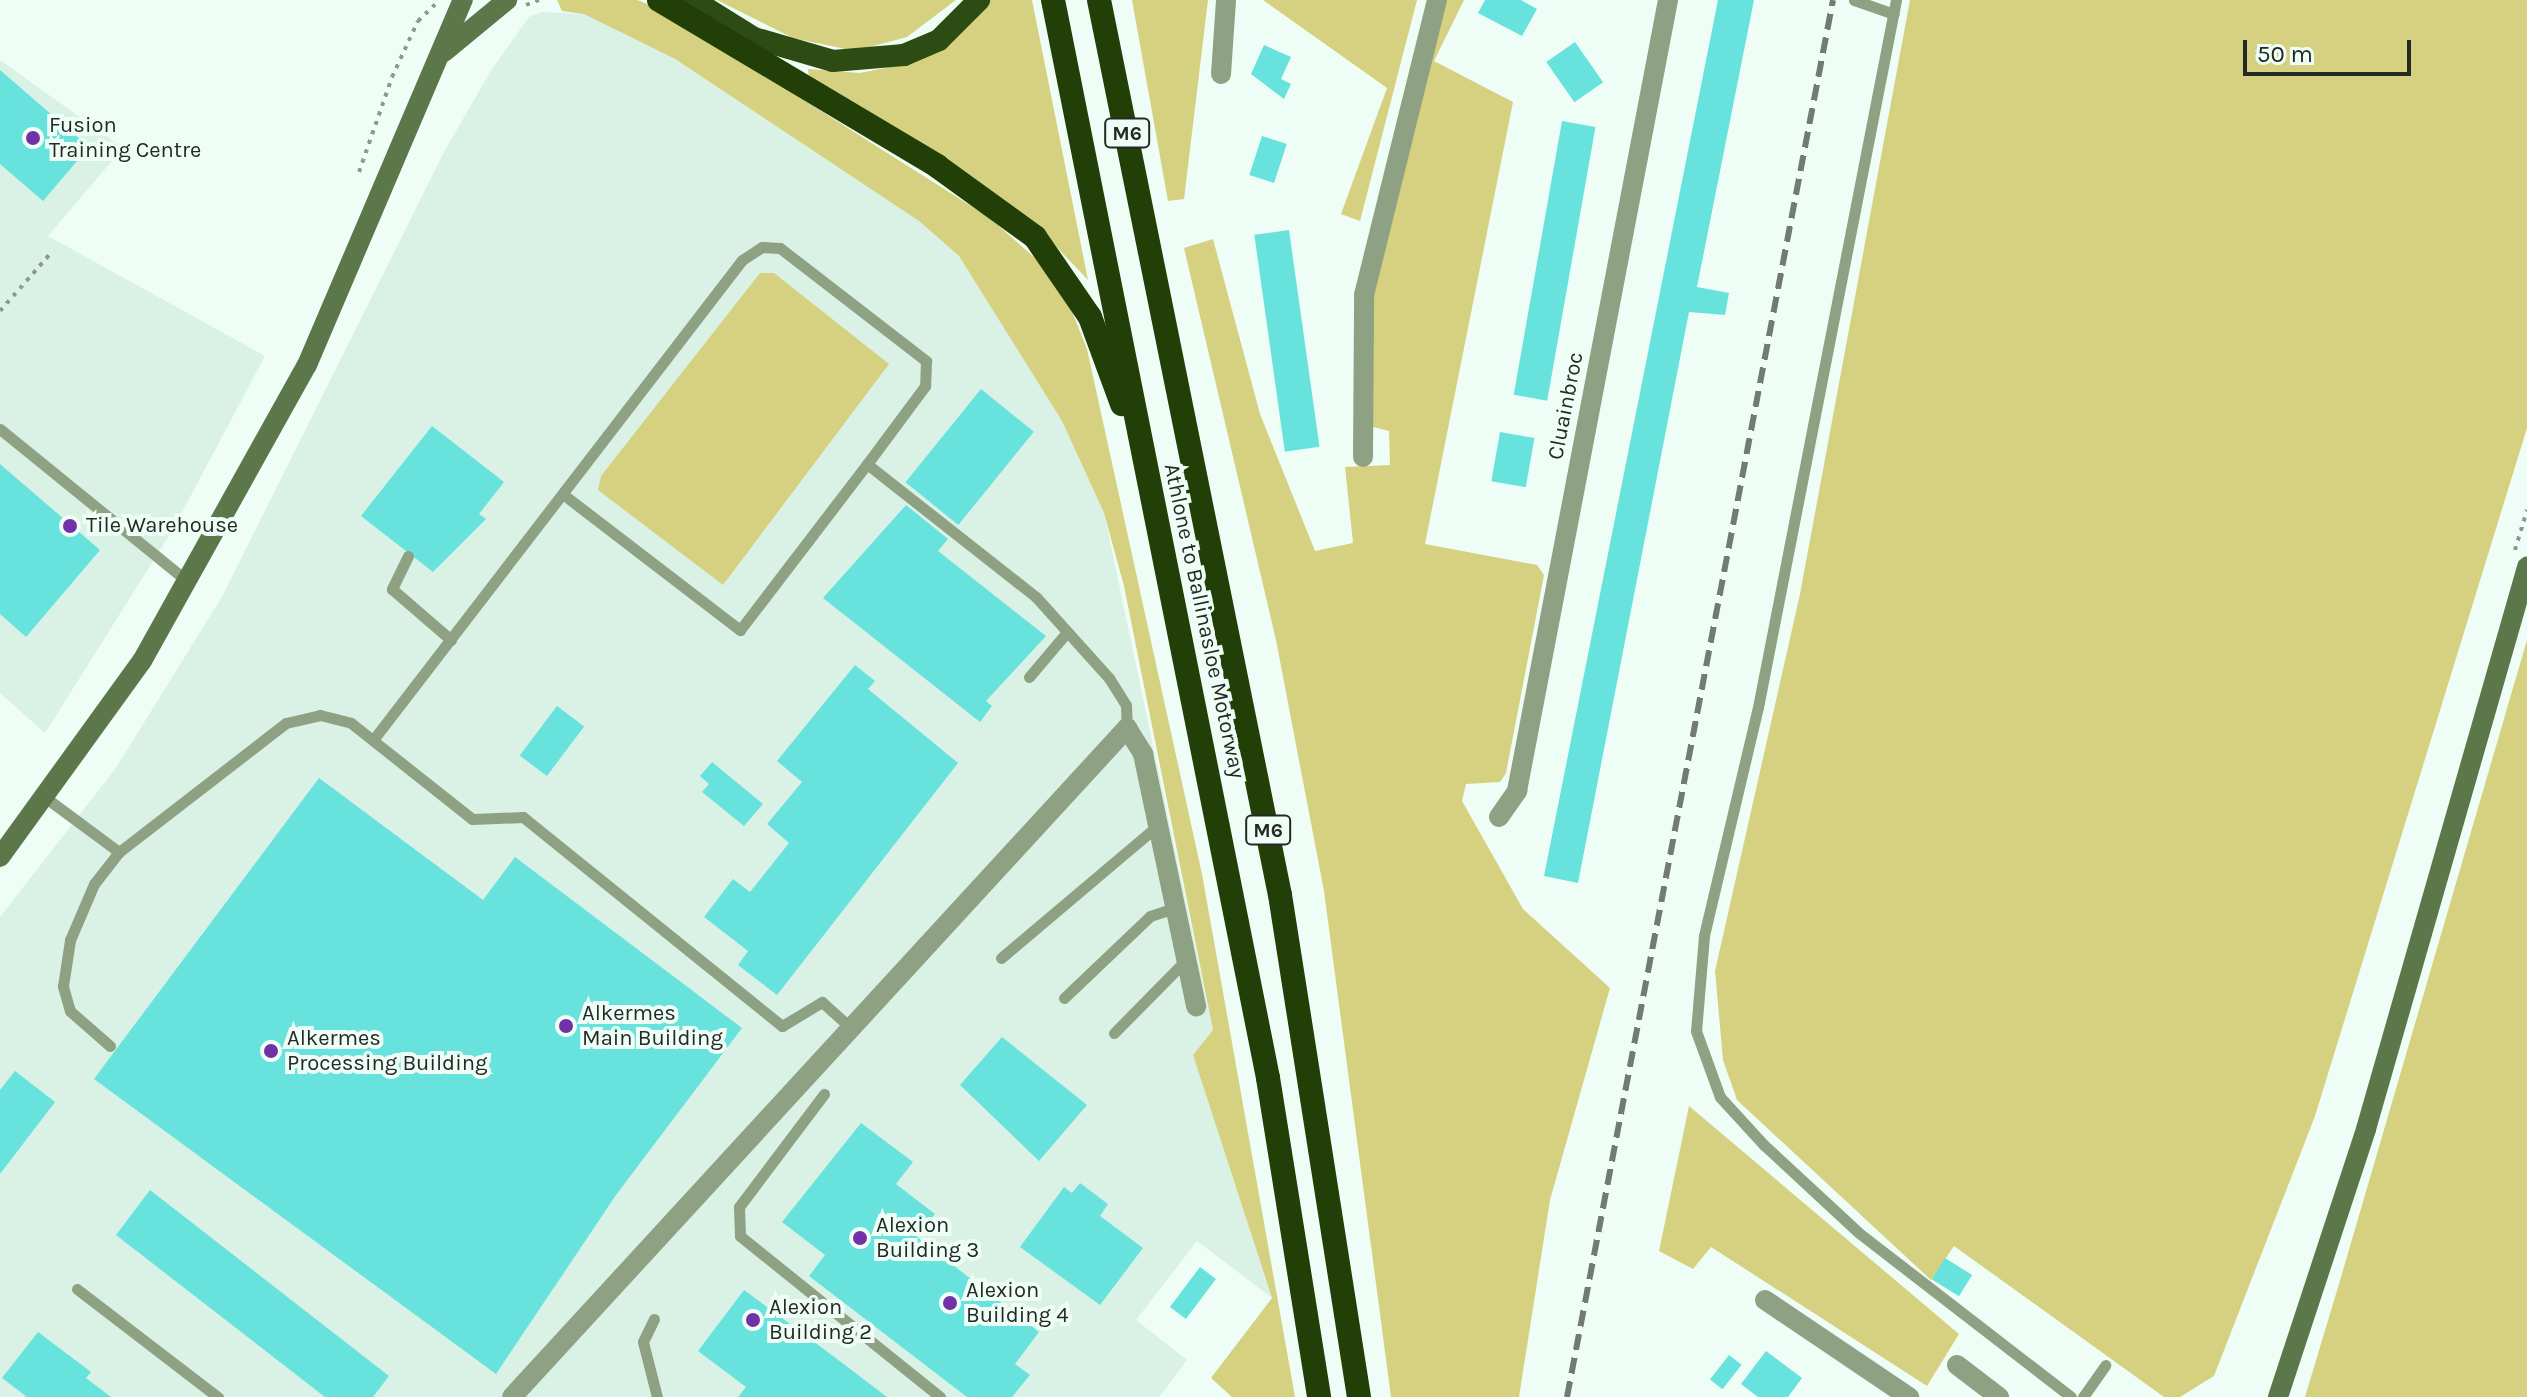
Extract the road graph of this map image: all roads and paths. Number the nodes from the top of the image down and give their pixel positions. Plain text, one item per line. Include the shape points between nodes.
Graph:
1 (440, 0) edge
2 (463, 0) edge
3 (507, 0) edge
4 (659, 0) edge
5 (693, 0) edge
6 (979, 0) edge
7 (1053, 0) edge
8 (1099, 0) edge
9 (1226, 0) edge
10 (1437, 0) edge
11 (1668, 0) edge
12 (1854, 0) edge
13 (1896, 0) edge
14 (1894, 14) junction
15 (444, 52) junction
16 (1221, 74) dead end
17 (359, 172) dead end
18 (50, 254) dead end
19 (0, 311) edge
20 (0, 429) edge
21 (1363, 457) dead end
22 (867, 464) junction
23 (1146, 470) junction
24 (564, 495) junction
25 (408, 556) dead end
26 (2527, 567) edge
27 (189, 582) junction
28 (1067, 632) junction
29 (451, 640) junction
30 (1029, 677) dead end
31 (1127, 728) junction
32 (373, 740) junction
33 (46, 798) junction
34 (1499, 817) dead end
35 (1155, 828) junction
36 (119, 852) junction
37 (0, 857) edge
38 (1174, 908) junction
39 (1001, 958) dead end
40 (1186, 960) junction
41 (1064, 998) dead end
42 (1196, 1006) dead end
43 (850, 1027) junction
44 (1114, 1033) dead end
45 (110, 1046) dead end
46 (824, 1094) dead end
47 (77, 1289) dead end
48 (1765, 1300) dead end
49 (654, 1319) dead end
50 (1957, 1365) dead end
51 (2105, 1365) dead end
52 (1976, 1390) edge
53 (218, 1397) edge
54 (512, 1397) edge
55 (657, 1397) edge
56 (940, 1397) edge
57 (1319, 1397) edge
58 (1359, 1397) edge
59 (1909, 1397) edge
60 (1999, 1397) edge
61 (2071, 1397) edge
62 (2083, 1397) edge
63 (2278, 1397) edge

1 - 17 path via 418,21
2 - 15 main road
3 - 15 main road
4 - 23 highway via 937,166 1035,237 1090,317
5 - 6 highway via 754,38 833,61 904,55 939,40
7 - 23 highway, Athlone to Ballinasloe Motorway / M6
8 - 58 highway, Athlone to Ballinasloe Motorway / M6 via 1280,895
9 - 16 street
10 - 21 street via 1364,295
11 - 34 street, Cluainbroc via 1517,791
12 - 14 lane
13 - 14 lane
14 - 61 lane via 1758,707 1704,936 1696,1031 1720,1097 1764,1145 1859,1233
15 - 27 main road via 307,365
18 - 19 path
20 - 27 lane
22 - 24 lane via 740,630
22 - 24 lane via 925,386 926,361 780,248 762,247 742,260
22 - 28 lane via 980,548
23 - 57 highway, Athlone to Ballinasloe Motorway / M6 via 1268,1078
24 - 29 lane
25 - 29 lane via 392,589
26 - 63 main road via 2366,1129
27 - 33 main road
28 - 30 lane
28 - 31 lane via 1126,705
29 - 32 lane
31 - 35 street via 1143,754
31 - 43 street
32 - 36 lane via 351,723 320,715 286,723
32 - 43 lane via 472,819 523,817 782,1026 822,1002
33 - 36 lane
33 - 37 main road
35 - 38 street
35 - 39 lane
36 - 45 lane via 94,884 70,940 63,986 70,1011
38 - 40 street
38 - 41 lane via 1150,916
40 - 42 street
40 - 44 lane
43 - 54 street
46 - 56 lane via 739,1207 740,1236
47 - 53 lane
48 - 59 street
49 - 55 lane via 643,1342
50 - 52 street
51 - 62 lane
52 - 60 street

